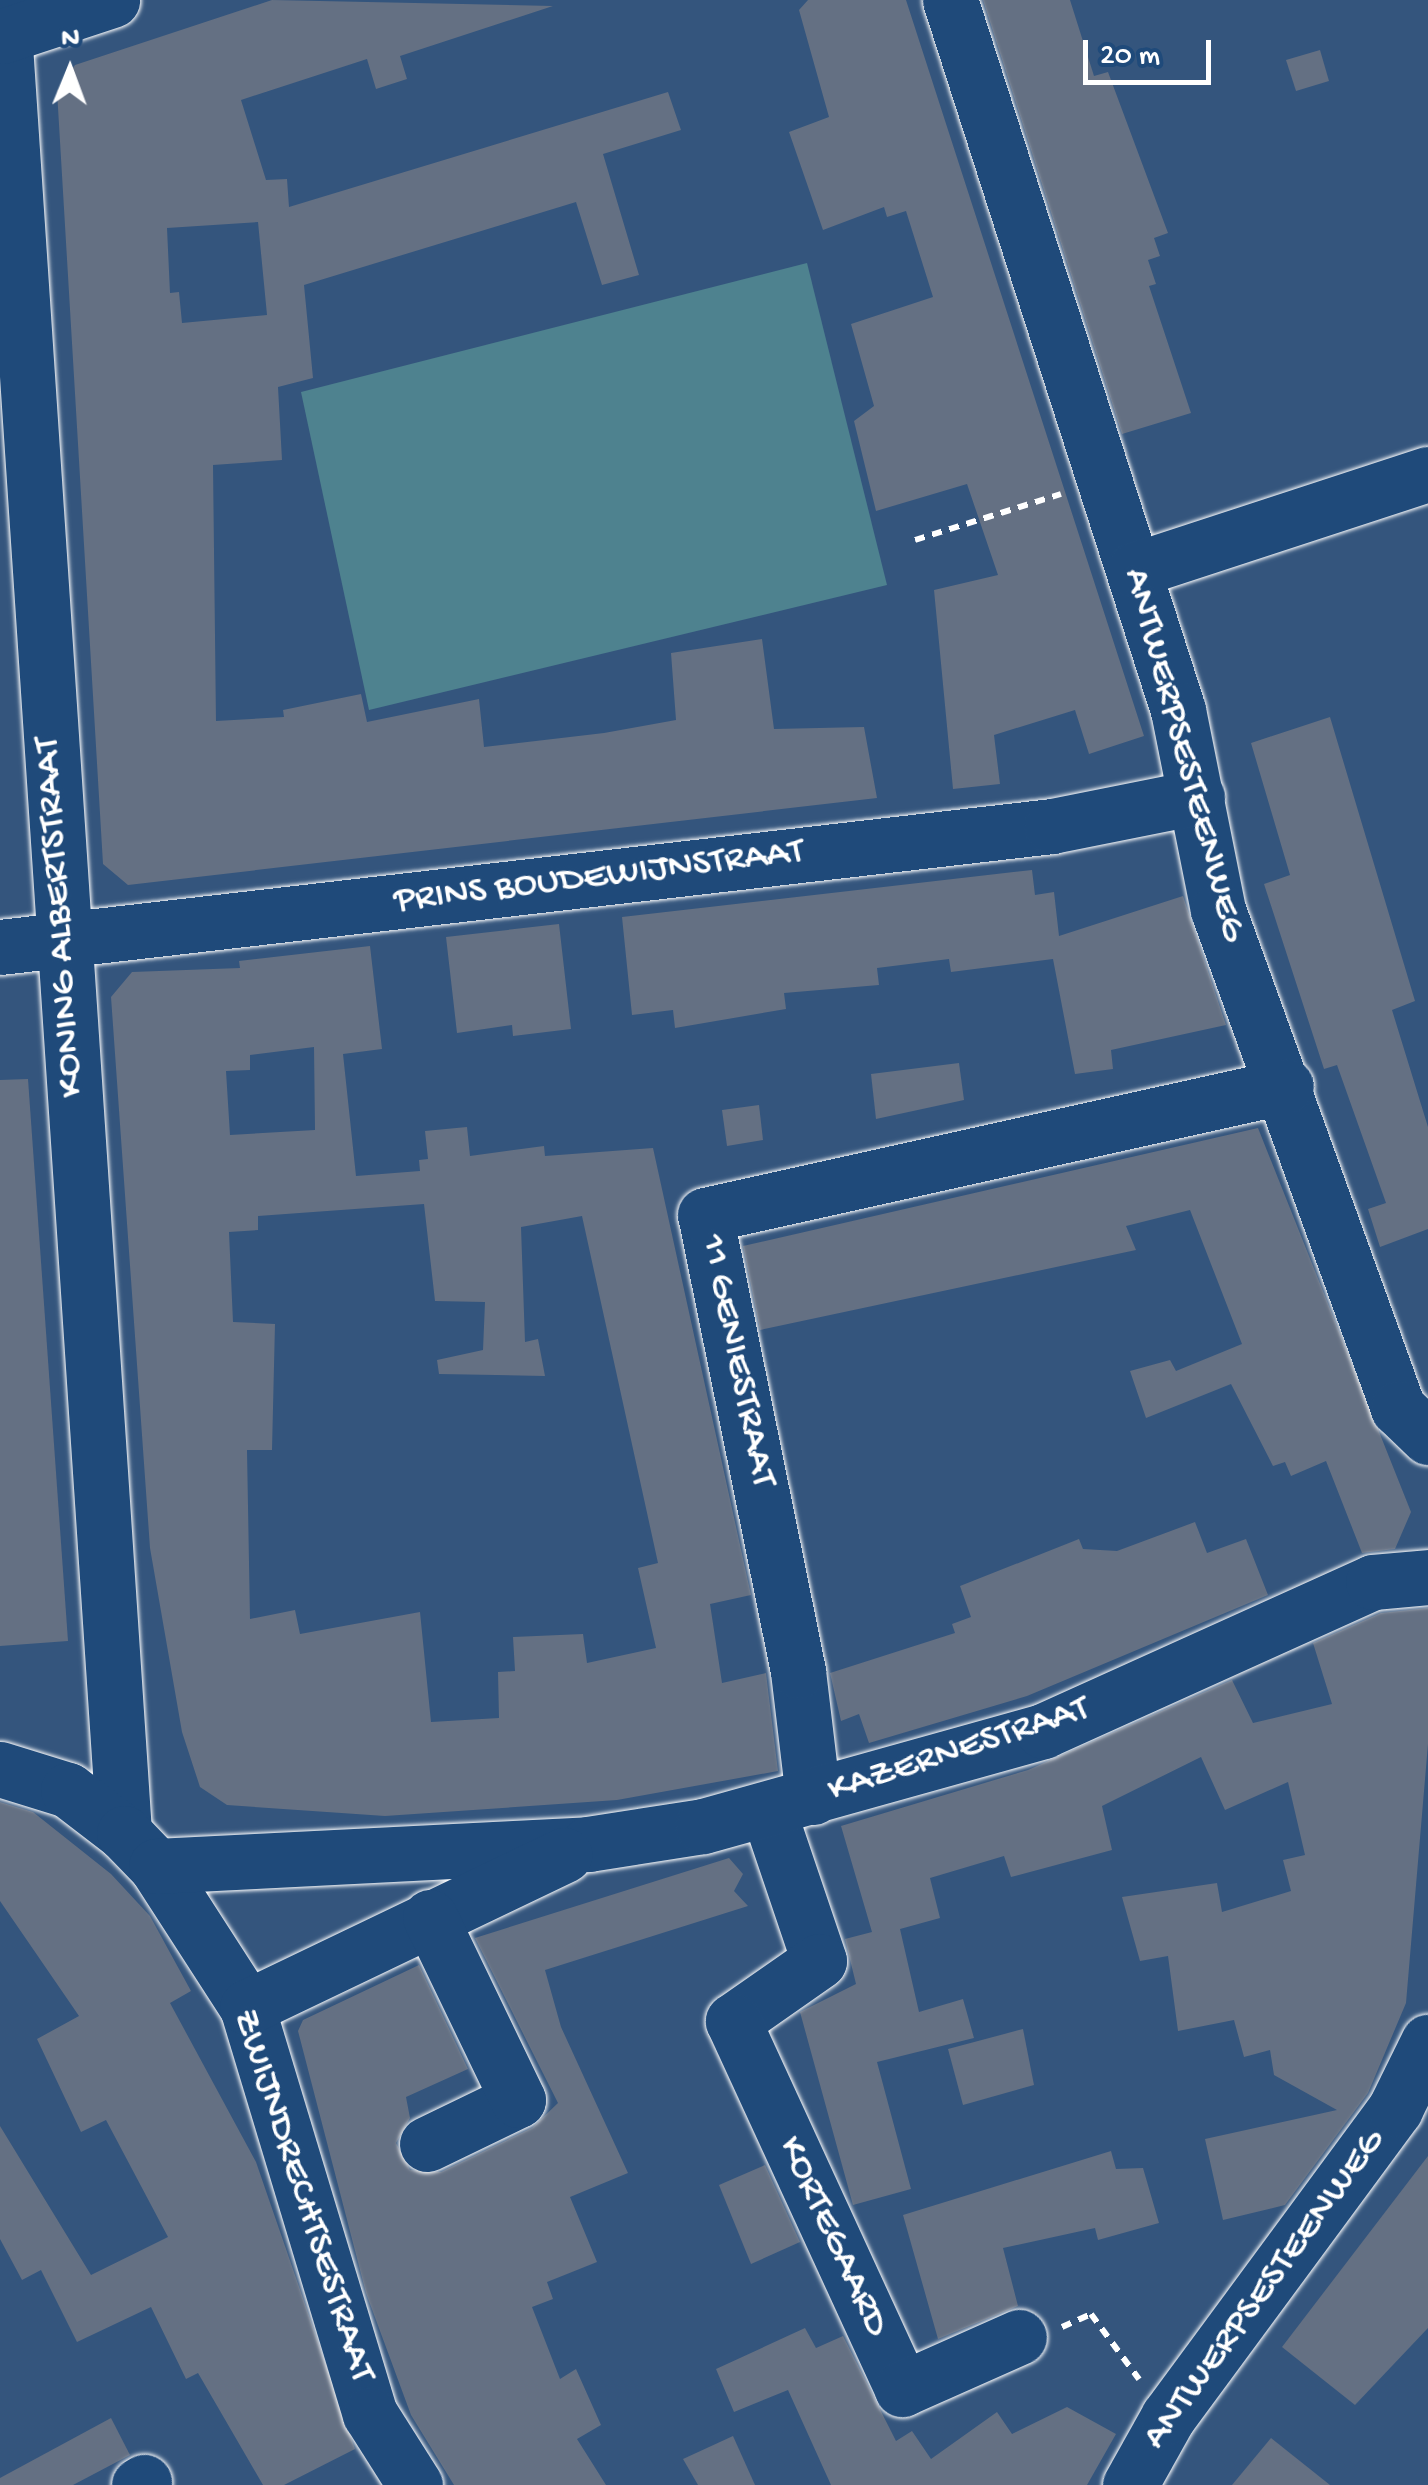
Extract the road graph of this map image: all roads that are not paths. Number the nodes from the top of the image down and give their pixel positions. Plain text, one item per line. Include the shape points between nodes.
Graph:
1 (112, 0) edge
2 (950, 0) edge
3 (2, 18) edge
4 (1428, 474) edge
5 (1134, 570) junction
6 (1197, 797) junction
7 (62, 940) junction
8 (0, 947) edge
9 (1286, 1086) junction
10 (1428, 1436) edge
11 (1428, 1577) edge
12 (0, 1769) edge
13 (790, 1804) junction
14 (588, 1844) junction
15 (140, 1850) junction
16 (430, 1917) junction
17 (247, 2007) junction
18 (1428, 2042) edge
19 (427, 2144) dead end
20 (1020, 2336) road end
21 (415, 2485) edge
22 (1130, 2485) edge

1 - 3 street
2 - 5 street, ANTWERPSESTEENWEG
3 - 7 street, KONING ALBERTSTRAAT
4 - 5 street
5 - 6 street, ANTWERPSESTEENWEG
6 - 7 street, PRINS BOUDEWIJNSTRAAT via 1052,826
6 - 9 street, ANTWERPSESTEENWEG via 1218,910
7 - 8 street, PRINS BOUDEWIJNSTRAAT
7 - 15 street, KONING ALBERTSTRAAT
9 - 10 street, ANTWERPSESTEENWEG via 1398,1408
9 - 13 street, 11 GENIESTRAAT via 705,1216 790,1633
11 - 13 street, KAZERNESTRAAT via 1373,1582 1043,1732
12 - 15 street, ZWIJNDRECHTSESTRAAT via 68,1790
13 - 14 street, KAZERNESTRAAT
13 - 20 street, KORTEGAARD via 819,1961 733,2022 902,2389
14 - 15 street, KAZERNESTRAAT
14 - 16 street, KAZERNESTRAAT
15 - 17 street, ZWIJNDRECHTSESTRAAT
16 - 17 street, KAZERNESTRAAT
16 - 19 street via 518,2100
17 - 21 street, ZWIJNDRECHTSESTRAAT via 370,2414
18 - 22 street, ANTWERPSESTEENWEG via 1395,2109 1168,2417

